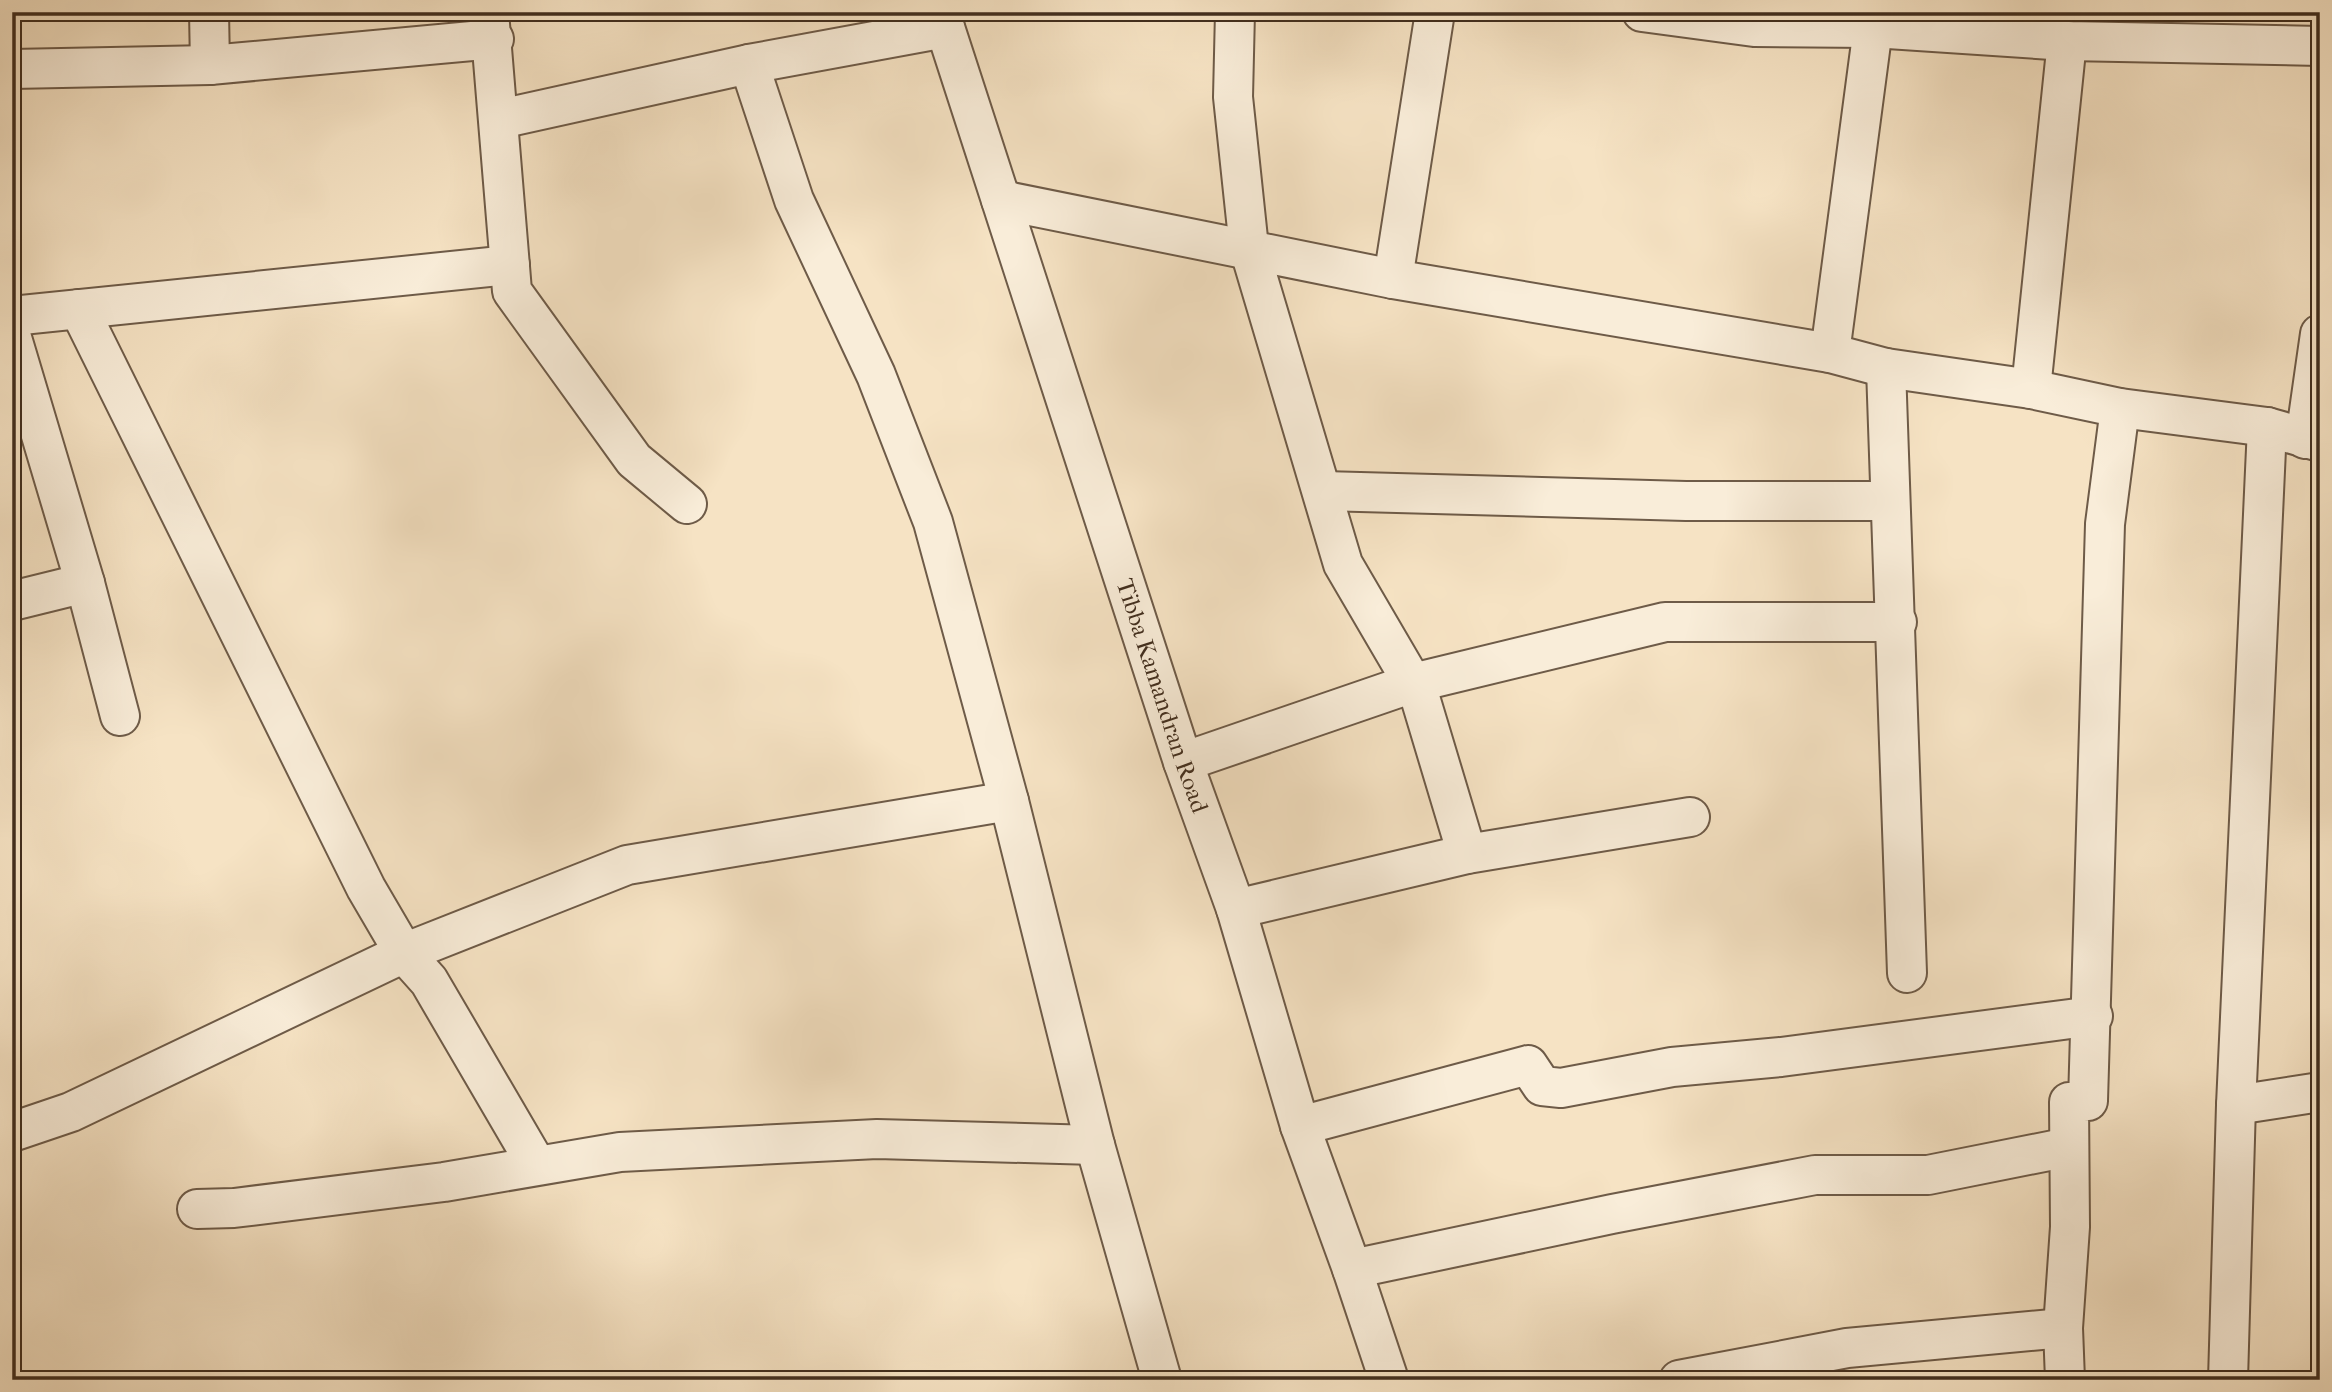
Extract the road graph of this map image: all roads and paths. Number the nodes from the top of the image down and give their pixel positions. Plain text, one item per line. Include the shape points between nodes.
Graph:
1 (209, 12) edge
2 (1235, 12) edge
3 (1435, 12) edge
4 (1642, 12) edge
5 (943, 20) edge
6 (491, 26) edge
7 (1873, 28) junction
8 (2067, 41) junction
9 (2320, 47) edge
10 (749, 64) junction
11 (210, 65) junction
12 (12, 69) edge
13 (500, 119) junction
14 (1001, 200) junction
15 (1248, 248) junction
16 (510, 265) junction
17 (1393, 279) junction
18 (79, 309) junction
19 (12, 316) edge
20 (2320, 334) edge
21 (12, 338) edge
22 (1830, 353) junction
23 (1886, 368) junction
24 (2031, 390) junction
25 (2120, 408) junction
26 (2267, 427) junction
27 (2313, 441) edge
28 (1323, 491) junction
29 (1889, 501) junction
30 (687, 504) dead end
31 (85, 583) junction
32 (12, 601) edge
33 (1897, 622) junction
34 (1413, 683) junction
35 (120, 716) dead end
36 (1183, 762) junction
37 (1009, 801) junction
38 (1690, 817) dead end
39 (1467, 854) junction
40 (1236, 909) junction
41 (404, 953) junction
42 (1908, 973) dead end
43 (2092, 1016) junction
44 (2320, 1091) edge
45 (2236, 1105) junction
46 (1300, 1126) junction
47 (12, 1132) edge
48 (1095, 1145) junction
49 (2069, 1147) junction
50 (536, 1164) junction
51 (197, 1209) dead end
52 (1353, 1269) junction
53 (2063, 1328) junction
54 (1162, 1380) edge
55 (1389, 1380) edge
56 (1679, 1380) edge
57 (2065, 1380) edge
58 (2228, 1380) edge

1 - 11 street
2 - 15 street via 1233,97
3 - 17 street
4 - 7 street via 1755,27
5 - 10 street
5 - 14 street, Tibba Kamandran Road
6 - 11 street
6 - 13 street
7 - 8 street
7 - 22 street
8 - 9 street
8 - 24 street
10 - 13 street
10 - 37 street via 794,200 876,375 933,522
11 - 12 street
13 - 16 street
14 - 15 street
14 - 36 street, Tibba Kamandran Road
15 - 17 street
15 - 28 street
16 - 18 street
16 - 30 street via 512,291 634,460
17 - 22 street
18 - 19 street
18 - 41 street via 366,888
20 - 27 street
21 - 31 street
22 - 23 street
23 - 24 street
23 - 29 street
24 - 25 street
25 - 26 street
25 - 43 street via 2105,524
26 - 27 street
26 - 45 street
28 - 29 street via 1686,501
28 - 34 street via 1343,564
29 - 33 street
31 - 32 street
31 - 35 street
33 - 34 street via 1665,622
33 - 42 street
34 - 36 street
34 - 39 street
36 - 40 street, Tibba Kamandran Road
37 - 41 street via 627,865
37 - 48 street
38 - 39 street
39 - 40 street
40 - 46 street, Tibba Kamandran Road
41 - 47 street via 71,1112
41 - 50 street via 429,981
43 - 46 street via 1672,1067 1562,1088 1542,1086 1528,1065
43 - 49 street via 2088,1101 2069,1102
44 - 45 street
45 - 58 street
46 - 52 street, Tibba Kamandran Road
48 - 50 street via 877,1139 620,1152
48 - 54 street
49 - 52 street via 1928,1175 1815,1175
49 - 53 street via 2070,1227
50 - 51 street via 431,1184
52 - 55 street, Tibba Kamandran Road
53 - 56 street via 1847,1348
53 - 57 street

